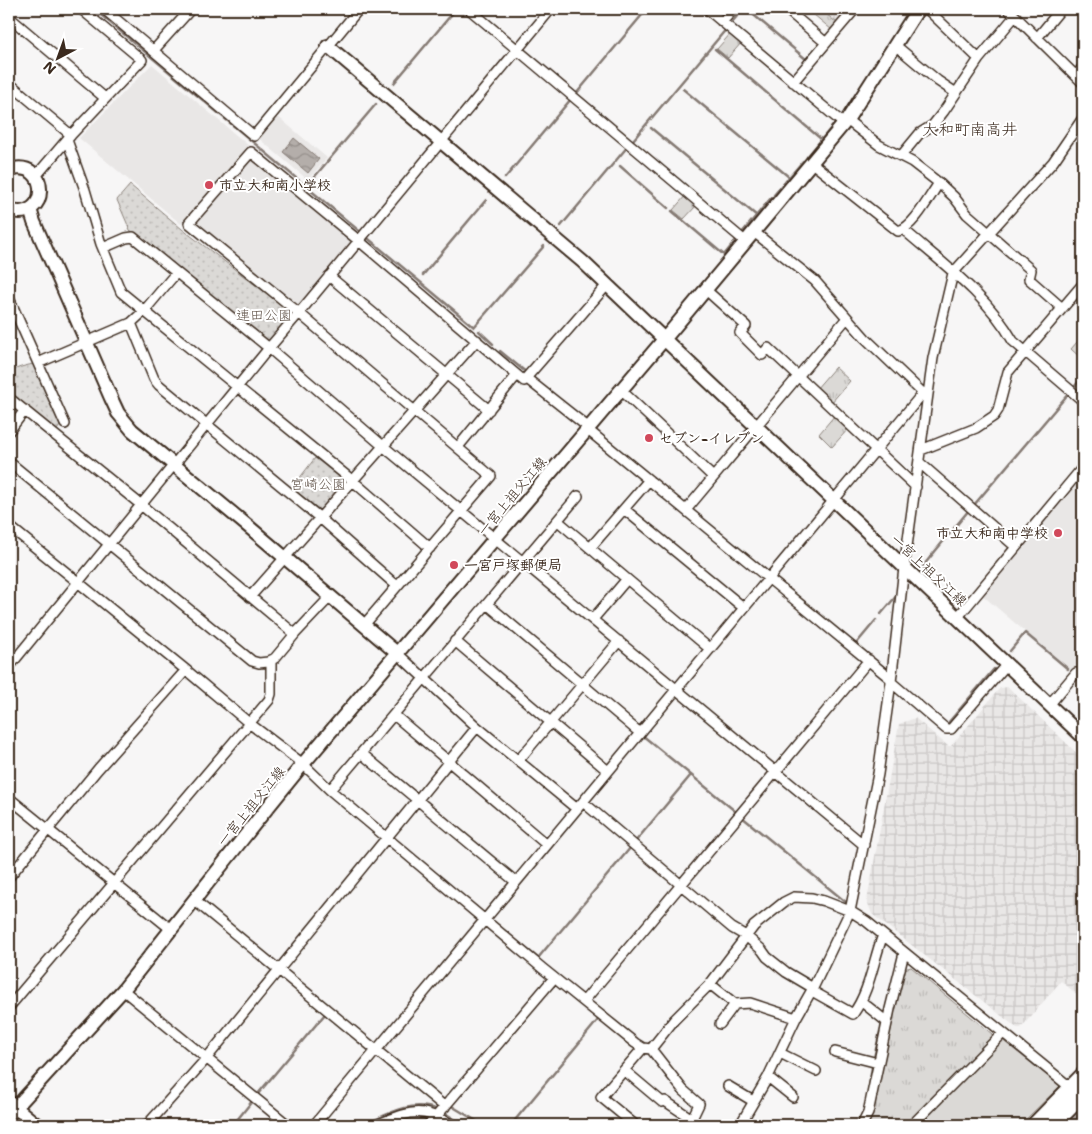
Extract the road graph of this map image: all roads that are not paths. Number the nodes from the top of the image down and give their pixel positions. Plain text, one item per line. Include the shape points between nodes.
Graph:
1 (81, 9) edge
2 (104, 9) edge
3 (191, 9) edge
4 (469, 9) edge
5 (551, 9) edge
6 (707, 9) edge
7 (734, 9) edge
8 (786, 9) edge
9 (855, 9) edge
10 (918, 9) edge
11 (927, 9) edge
12 (1062, 9) edge
13 (354, 10) edge
14 (1012, 12) edge
15 (9, 17) edge
16 (726, 25) junction
17 (1037, 38) junction
18 (826, 44) junction
19 (895, 45) junction
20 (328, 46) junction
21 (517, 49) junction
22 (154, 50) junction
23 (979, 59) junction
24 (1083, 67) edge
25 (1076, 76) junction
26 (794, 82) junction
27 (9, 83) edge
28 (1083, 83) edge
29 (956, 92) junction
30 (106, 98) junction
31 (1083, 118) edge
32 (845, 122) junction
33 (1076, 130) junction
34 (1083, 137) edge
35 (69, 138) junction
36 (440, 142) junction
37 (901, 156) junction
38 (812, 163) junction
39 (9, 170) edge
40 (36, 176) junction
41 (939, 182) junction
42 (30, 209) junction
43 (9, 210) edge
44 (904, 230) junction
45 (988, 233) junction
46 (362, 236) junction
47 (750, 237) junction
48 (103, 248) junction
49 (176, 273) junction
50 (953, 273) junction
51 (330, 276) junction
52 (1083, 284) edge
53 (607, 285) junction
54 (706, 290) junction
55 (9, 298) edge
56 (1062, 308) junction
57 (144, 311) junction
58 (300, 313) junction
59 (847, 318) junction
60 (131, 323) junction
61 (664, 339) junction
62 (477, 340) junction
63 (86, 342) junction
64 (269, 348) junction
65 (1025, 352) junction
66 (38, 363) junction
67 (446, 374) junction
68 (798, 376) junction
69 (522, 377) junction
70 (238, 386) junction
71 (622, 390) junction
72 (925, 395) junction
73 (9, 398) edge
74 (1083, 401) edge
75 (25, 410) junction
76 (415, 410) junction
77 (489, 410) junction
78 (65, 424) dead end
79 (206, 424) junction
80 (756, 426) junction
81 (588, 429) junction
82 (9, 431) edge
83 (383, 446) junction
84 (458, 447) junction
85 (876, 450) junction
86 (921, 450) junction
87 (9, 462) edge
88 (920, 463) junction
89 (173, 464) junction
90 (1083, 466) edge
91 (713, 477) junction
92 (649, 480) junction
93 (353, 481) junction
94 (916, 487) junction
95 (578, 496) dead end
96 (834, 501) junction
97 (140, 504) junction
98 (624, 509) junction
99 (686, 510) junction
100 (462, 511) junction
101 (320, 518) junction
102 (558, 521) junction
103 (9, 526) edge
104 (496, 538) junction
105 (110, 544) junction
106 (1016, 547) junction
107 (430, 548) junction
108 (590, 548) junction
109 (285, 558) junction
110 (523, 562) junction
111 (904, 568) junction
112 (769, 578) junction
113 (627, 579) junction
114 (78, 583) junction
115 (397, 586) junction
116 (250, 597) junction
117 (330, 597) junction
118 (487, 604) junction
119 (744, 608) junction
120 (957, 618) junction
121 (593, 620) junction
122 (364, 625) junction
123 (295, 634) junction
124 (455, 641) junction
125 (619, 641) junction
126 (710, 649) junction
127 (398, 654) junction
128 (271, 660) junction
129 (869, 660) junction
130 (1007, 664) junction
131 (9, 667) edge
132 (186, 670) junction
133 (1076, 673) dead end
134 (424, 678) junction
135 (891, 680) junction
136 (583, 685) junction
137 (677, 688) junction
138 (1049, 705) junction
139 (394, 715) junction
140 (551, 722) junction
141 (249, 723) junction
142 (477, 727) junction
143 (640, 733) junction
144 (1083, 737) edge
145 (362, 753) junction
146 (518, 760) junction
147 (449, 762) junction
148 (304, 764) junction
149 (608, 771) junction
150 (776, 772) junction
151 (330, 790) junction
152 (9, 798) edge
153 (418, 800) junction
154 (580, 805) junction
155 (48, 829) junction
156 (388, 837) junction
157 (547, 845) junction
158 (864, 845) junction
159 (9, 877) edge
160 (114, 882) junction
161 (516, 882) junction
162 (681, 884) junction
163 (194, 900) junction
164 (850, 911) junction
165 (485, 919) junction
166 (172, 930) junction
167 (883, 935) junction
168 (746, 936) junction
169 (904, 952) junction
170 (278, 970) junction
171 (554, 978) junction
172 (710, 984) junction
173 (813, 989) junction
174 (124, 990) junction
175 (584, 1001) junction
176 (862, 1002) junction
177 (735, 1004) junction
178 (9, 1007) edge
179 (796, 1018) junction
180 (887, 1022) junction
181 (720, 1024) dead end
182 (1003, 1033) junction
183 (647, 1049) junction
184 (376, 1051) junction
185 (780, 1052) junction
186 (835, 1052) dead end
187 (206, 1059) junction
188 (878, 1063) junction
189 (624, 1070) junction
190 (816, 1071) dead end
191 (1083, 1075) edge
192 (768, 1077) junction
193 (728, 1086) dead end
194 (1080, 1094) edge
195 (793, 1097) dead end
196 (753, 1101) junction
197 (11, 1108) edge
198 (441, 1111) junction
199 (690, 1122) edge
200 (743, 1124) edge
201 (37, 1125) edge
202 (147, 1125) edge
203 (288, 1125) edge
204 (314, 1125) edge
205 (376, 1125) edge
206 (429, 1125) edge
207 (452, 1125) edge
208 (635, 1125) edge
209 (862, 1125) edge
210 (912, 1125) edge
211 (1034, 1125) edge
212 (1053, 1125) edge

1 - 30 street via 142,60
2 - 22 street
3 - 22 street
4 - 21 street
5 - 21 street
6 - 16 street
7 - 16 street
8 - 18 street
9 - 18 street
10 - 19 main road
11 - 23 street
12 - 17 street
13 - 20 street
14 - 17 street
14 - 23 street
15 - 30 street
16 - 26 street
17 - 25 street
18 - 26 street
19 - 29 street
19 - 32 main road
20 - 22 street via 254,136
20 - 36 main road
21 - 36 street
21 - 47 street via 630,144
23 - 29 street
24 - 25 street
25 - 28 street
26 - 32 street
27 - 35 street
29 - 37 street via 933,125 920,133
30 - 35 street
31 - 33 street
32 - 37 street
32 - 38 main road
33 - 34 street
33 - 45 street via 1052,162
35 - 40 street
35 - 48 street
36 - 46 street
36 - 53 main road
37 - 41 street
38 - 44 street via 898,231
38 - 47 main road
39 - 40 main road via 23,168
40 - 42 main road via 40,197
41 - 44 street
41 - 45 street
42 - 43 main road
42 - 63 main road
44 - 50 street
45 - 50 street
45 - 56 street via 1031,270 1029,279
46 - 51 street
46 - 58 street via 251,152 189,223
46 - 62 street
47 - 54 main road
47 - 59 street via 815,281
48 - 49 street via 133,237
48 - 57 street via 121,292
49 - 57 street
49 - 64 street
50 - 65 street via 986,304
50 - 72 street
51 - 58 street
51 - 67 street
52 - 56 street
53 - 61 main road
53 - 69 street
54 - 61 main road
54 - 68 street via 746,326 740,333 762,355 768,348
55 - 66 street
56 - 65 street
57 - 60 street
57 - 70 street
58 - 64 street
58 - 76 street
59 - 68 street
59 - 72 street
60 - 63 street
60 - 79 street via 154,379
61 - 71 main road, 一宮上祖父江線
61 - 80 main road, 一宮上祖父江線
62 - 67 street
62 - 69 street
63 - 66 street
63 - 89 main road via 118,413 132,430
64 - 70 street
64 - 83 street
65 - 74 street
65 - 86 street via 1008,372 994,416 976,428
66 - 78 street
67 - 76 street
67 - 77 street
68 - 80 street
68 - 85 street
69 - 77 street
69 - 81 street
70 - 79 street
70 - 93 street
71 - 81 main road, 一宮上祖父江線
71 - 91 street
72 - 85 street
72 - 86 street
73 - 75 street
75 - 82 street
75 - 97 street
76 - 83 street
76 - 84 street
77 - 84 street
79 - 89 street
79 - 101 street
80 - 91 street
80 - 96 main road, 一宮上祖父江線
81 - 92 street
81 - 104 main road, 一宮上祖父江線
83 - 93 street
83 - 100 street
84 - 100 street via 491,476
85 - 94 street
85 - 96 street
86 - 88 street
87 - 105 street
88 - 94 street
88 - 106 street
89 - 97 street
89 - 109 main road
90 - 106 street
91 - 99 street
92 - 98 street
92 - 99 street
93 - 101 street
93 - 107 street
94 - 111 street
95 - 102 street
96 - 111 main road, 一宮上祖父江線
96 - 112 street
97 - 105 street
97 - 116 street
98 - 108 street
98 - 119 street
99 - 112 street
100 - 104 street
100 - 107 street
101 - 109 street
101 - 115 street
102 - 108 street
102 - 110 street
103 - 114 street
104 - 110 street
104 - 127 main road, 一宮上祖父江線
105 - 114 street
105 - 128 street via 252,661
106 - 120 street
107 - 115 street
108 - 113 street
109 - 116 street
109 - 117 main road
110 - 118 street
110 - 121 street
111 - 120 main road, 一宮上祖父江線
111 - 135 street
112 - 119 street
112 - 129 street
113 - 121 street
113 - 126 street
114 - 131 street
114 - 132 street
115 - 122 street
116 - 123 street
117 - 122 main road
117 - 123 street
118 - 124 street
118 - 136 street
119 - 126 street
120 - 130 main road, 一宮上祖父江線
121 - 125 street
122 - 127 main road
123 - 128 street
124 - 134 street
124 - 140 street
125 - 136 street
125 - 137 street
126 - 137 street
127 - 134 street
127 - 148 main road, 一宮上祖父江線
128 - 141 street via 269,700
129 - 135 street
129 - 150 street
130 - 135 street via 951,729 946,729
130 - 138 main road, 一宮上祖父江線
132 - 141 street
132 - 155 street
133 - 138 street
134 - 139 street
134 - 142 street
135 - 158 street
136 - 140 street
136 - 143 street
137 - 143 street
137 - 150 street
138 - 144 main road, 一宮上祖父江線
139 - 145 street
139 - 147 street
140 - 146 street
140 - 149 street
141 - 148 street
141 - 160 street
142 - 146 street
142 - 147 street
143 - 149 street
145 - 151 street
145 - 153 street
146 - 154 street
147 - 153 street
147 - 157 street
148 - 151 street
148 - 163 main road, 一宮上祖父江線
149 - 154 street
150 - 158 street
150 - 162 street
151 - 156 street
152 - 155 street
153 - 156 street
153 - 161 street
154 - 157 street
154 - 162 street
155 - 159 street
155 - 160 street
156 - 165 street
156 - 170 street
157 - 161 street
158 - 164 street
160 - 166 street
160 - 178 street
161 - 165 street
162 - 168 street
162 - 175 street
163 - 166 main road, 一宮上祖父江線
163 - 170 street
164 - 167 street
164 - 168 street via 824,900 794,898 770,913
164 - 173 street
165 - 171 street
165 - 184 street
166 - 174 main road, 一宮上祖父江線
167 - 169 street
167 - 176 street
168 - 172 street
168 - 173 street via 767,957
169 - 180 street
169 - 182 street
170 - 184 street
170 - 187 street
171 - 175 street
171 - 198 street
172 - 177 street
172 - 183 street
173 - 176 street via 853,1014
173 - 179 street
174 - 187 street
174 - 197 main road, 一宮上祖父江線
175 - 183 street
176 - 180 street
177 - 179 street via 750,1003
177 - 181 street
179 - 185 street
180 - 188 street
182 - 194 street
182 - 210 street
183 - 189 street
183 - 199 street via 699,1104
184 - 198 street
184 - 204 street
185 - 190 street
185 - 192 street
186 - 188 street
187 - 202 street
187 - 203 street
188 - 209 street via 868,1113
189 - 199 street
189 - 208 street via 601,1097
191 - 194 main road
192 - 195 street
192 - 196 street
193 - 196 street
194 - 211 main road
194 - 212 main road
196 - 200 street
197 - 201 main road
198 - 205 street via 407,1113
198 - 206 street
198 - 207 street

